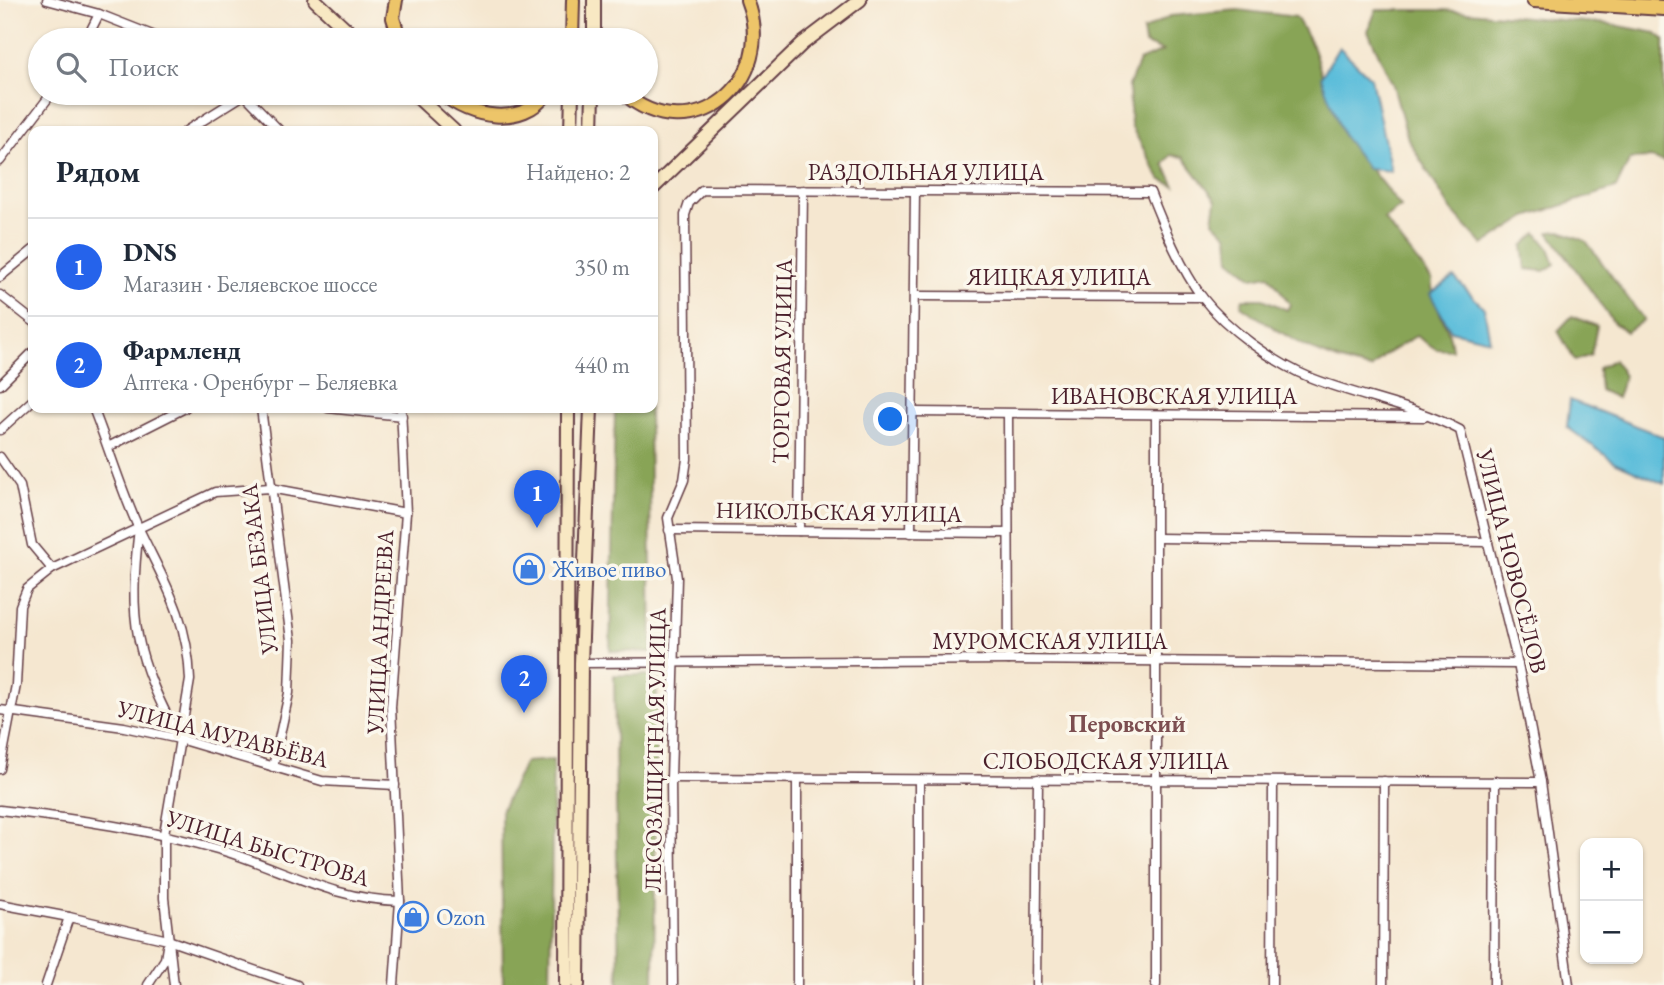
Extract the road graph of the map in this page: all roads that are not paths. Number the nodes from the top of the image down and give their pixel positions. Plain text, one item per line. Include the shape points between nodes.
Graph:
1 (47, 0) edge
2 (315, 0) edge
3 (396, 0) edge
4 (573, 0) edge
5 (594, 0) edge
6 (747, 0) edge
7 (860, 0) edge
8 (1534, 0) edge
9 (1664, 8) edge
10 (99, 14) junction
11 (92, 28) edge
12 (135, 28) edge
13 (345, 28) edge
14 (396, 28) edge
15 (572, 28) edge
16 (593, 28) edge
17 (43, 105) edge
18 (226, 105) edge
19 (255, 105) edge
20 (426, 105) edge
21 (462, 105) edge
22 (530, 105) edge
23 (572, 105) edge
24 (593, 105) edge
25 (637, 105) edge
26 (194, 126) edge
27 (275, 126) edge
28 (449, 126) edge
29 (571, 126) edge
30 (592, 126) edge
31 (0, 161) edge
32 (658, 183) edge
33 (702, 190) joint
34 (803, 190) junction
35 (915, 191) junction
36 (1150, 192) joint
37 (28, 254) edge
38 (0, 277) edge
39 (0, 295) edge
40 (915, 296) junction
41 (1202, 298) junction
42 (28, 317) edge
43 (28, 357) edge
44 (0, 385) edge
45 (28, 405) edge
46 (914, 412) junction
47 (95, 413) edge
48 (175, 413) edge
49 (262, 413) edge
50 (402, 413) edge
51 (568, 413) edge
52 (591, 413) edge
53 (1008, 414) junction
54 (1156, 415) junction
55 (1434, 417) junction
56 (0, 430) edge
57 (108, 447) junction
58 (0, 457) edge
59 (270, 488) junction
60 (406, 513) junction
61 (139, 528) junction
62 (670, 530) junction
63 (799, 531) junction
64 (911, 533) junction
65 (1008, 533) junction
66 (1157, 538) junction
67 (1488, 542) junction
68 (52, 569) junction
69 (1009, 660) junction
70 (673, 661) junction
71 (1157, 661) junction
72 (581, 663) junction
73 (1518, 664) junction
74 (0, 710) edge
75 (13, 711) junction
76 (179, 739) junction
77 (273, 767) junction
78 (0, 769) edge
79 (671, 778) junction
80 (1038, 779) junction
81 (797, 780) junction
82 (919, 780) junction
83 (1158, 780) junction
84 (1384, 781) junction
85 (1495, 781) junction
86 (1273, 782) junction
87 (1541, 782) junction
88 (395, 785) junction
89 (0, 810) edge
90 (164, 834) junction
91 (400, 901) junction
92 (0, 904) edge
93 (69, 916) junction
94 (168, 940) junction
95 (282, 982) edge
96 (46, 985) edge
97 (148, 985) edge
98 (174, 985) edge
99 (297, 985) edge
100 (394, 985) edge
101 (566, 985) edge
102 (578, 985) edge
103 (673, 985) edge
104 (797, 985) edge
105 (919, 985) edge
106 (1036, 985) edge
107 (1156, 985) edge
108 (1272, 985) edge
109 (1383, 985) edge
110 (1494, 985) edge
111 (1569, 985) edge

1 - 10 street
2 - 13 main road
3 - 14 main road
4 - 15 main road
5 - 16 main road
6 - 25 main road via 756,39 750,68 732,94 699,112 680,115 658,114
7 - 32 main road via 793,53
8 - 9 highway
10 - 11 street
10 - 12 street
17 - 31 street
18 - 26 street
19 - 27 street
20 - 28 main road
21 - 22 main road via 481,116 518,114
23 - 29 main road
24 - 30 main road
33 - 34 street, РАЗДОЛЬНАЯ УЛИЦА
33 - 62 street, ЛЕСОЗАЩИТНАЯ УЛИЦА via 688,204 685,215 687,459 682,486 669,511
34 - 35 street, РАЗДОЛЬНАЯ УЛИЦА
34 - 63 street, ТОРГОВАЯ УЛИЦА
35 - 36 street, РАЗДОЛЬНАЯ УЛИЦА
35 - 40 street
36 - 41 street, УЛИЦА НОВОСЁЛОВ
37 - 38 street
39 - 42 street
40 - 41 street, ЯИЦКАЯ УЛИЦА
40 - 46 street
41 - 55 street, УЛИЦА НОВОСЁЛОВ via 1250,343 1307,376
43 - 44 street
45 - 56 street
46 - 53 street, ИВАНОВСКАЯ УЛИЦА
46 - 64 street
47 - 57 street
48 - 57 street
49 - 59 street, УЛИЦА БЕЗАКА
50 - 60 street, УЛИЦА АНДРЕЕВА
51 - 101 main road
52 - 72 main road
53 - 54 street, ИВАНОВСКАЯ УЛИЦА
53 - 65 street
54 - 55 street, ИВАНОВСКАЯ УЛИЦА
54 - 66 street
55 - 67 street, УЛИЦА НОВОСЁЛОВ via 1460,430
57 - 61 street
58 - 68 street via 20,485 32,545
59 - 60 street
59 - 61 street via 215,492
59 - 77 street, УЛИЦА БЕЗАКА via 290,640 289,693
60 - 88 street, УЛИЦА АНДРЕЕВА via 391,707
61 - 68 street
61 - 76 street via 132,587 135,634 150,683
61 - 76 street via 168,583 184,628 190,680
62 - 63 street, НИКОЛЬСКАЯ УЛИЦА
62 - 70 street, ЛЕСОЗАЩИТНАЯ УЛИЦА via 677,578
63 - 64 street, НИКОЛЬСКАЯ УЛИЦА
64 - 65 street, НИКОЛЬСКАЯ УЛИЦА
65 - 69 street
66 - 67 street
66 - 71 street
67 - 73 street, УЛИЦА НОВОСЁЛОВ
68 - 75 street via 27,589 20,606
69 - 70 street, МУРОМСКАЯ УЛИЦА
69 - 71 street, МУРОМСКАЯ УЛИЦА
70 - 72 street, МУРОМСКАЯ УЛИЦА
70 - 79 street, ЛЕСОЗАЩИТНАЯ УЛИЦА
71 - 73 street, МУРОМСКАЯ УЛИЦА
71 - 83 street
72 - 102 main road
73 - 87 street, УЛИЦА НОВОСЁЛОВ
74 - 75 street, УЛИЦА МУРАВЬЁВА
75 - 76 street, УЛИЦА МУРАВЬЁВА
75 - 78 street
76 - 77 street, УЛИЦА МУРАВЬЁВА
76 - 90 street
77 - 88 street, УЛИЦА МУРАВЬЁВА via 322,781
79 - 81 street, СЛОБОДСКАЯ УЛИЦА
79 - 103 street, ЛЕСОЗАЩИТНАЯ УЛИЦА
80 - 82 street, СЛОБОДСКАЯ УЛИЦА
80 - 83 street, СЛОБОДСКАЯ УЛИЦА
80 - 106 street
81 - 82 street, СЛОБОДСКАЯ УЛИЦА
81 - 104 street
82 - 105 street
83 - 86 street, СЛОБОДСКАЯ УЛИЦА
83 - 107 street
84 - 85 street, СЛОБОДСКАЯ УЛИЦА
84 - 86 street, СЛОБОДСКАЯ УЛИЦА
84 - 109 street
85 - 87 street, СЛОБОДСКАЯ УЛИЦА
85 - 110 street
86 - 108 street
87 - 111 street, УЛИЦА НОВОСЁЛОВ
88 - 91 street, УЛИЦА АНДРЕЕВА
89 - 90 street, УЛИЦА БЫСТРОВА
90 - 91 street, УЛИЦА БЫСТРОВА via 225,851 352,898
90 - 94 street
91 - 100 street, УЛИЦА АНДРЕЕВА
92 - 93 street
93 - 94 street
93 - 96 street
94 - 95 street
94 - 97 street via 164,959
94 - 98 street
95 - 99 street

